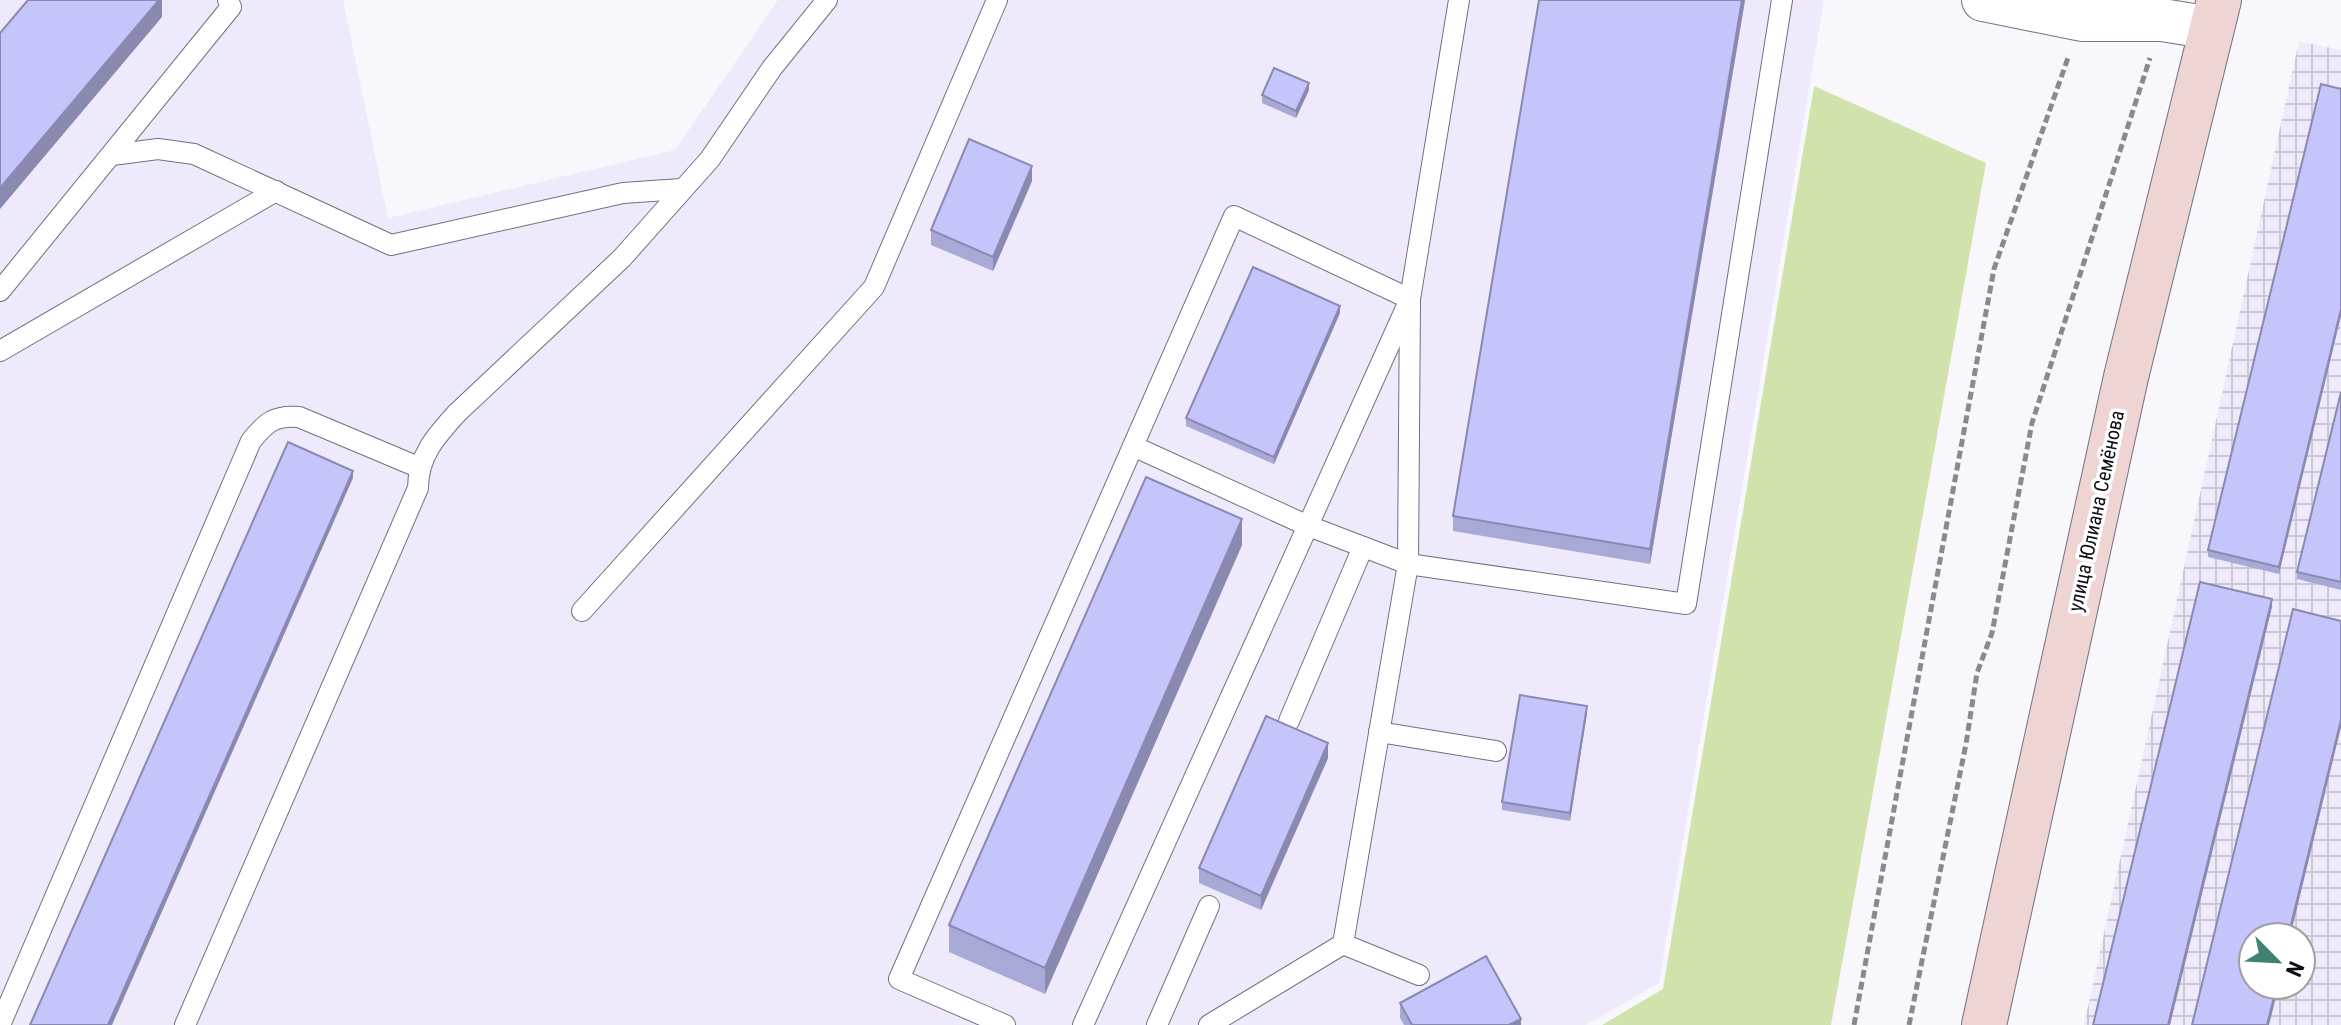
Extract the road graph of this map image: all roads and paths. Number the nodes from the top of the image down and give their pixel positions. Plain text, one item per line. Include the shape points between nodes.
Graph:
1 (228, 0) edge
2 (827, 0) edge
3 (997, 0) edge
4 (1459, 0) edge
5 (1782, 0) edge
6 (1983, 0) edge
7 (2215, 14) edge
8 (2082, 20) junction
9 (2162, 20) junction
10 (112, 155) junction
11 (681, 189) junction
12 (276, 191) junction
13 (0, 291) edge
14 (1410, 299) junction
15 (0, 351) edge
16 (1133, 446) junction
17 (418, 467) junction
18 (1306, 525) junction
19 (1363, 547) junction
20 (1408, 564) junction
21 (582, 611) dead end
22 (1289, 721) dead end
23 (1379, 732) junction
24 (1496, 751) dead end
25 (1209, 906) dead end
26 (1343, 944) junction
27 (1419, 975) dead end
28 (0, 1025) edge
29 (185, 1025) edge
30 (1005, 1025) edge
31 (1083, 1025) edge
32 (1157, 1025) edge
33 (1209, 1025) edge
34 (1854, 1025) edge
35 (1909, 1025) edge
36 (1984, 1025) edge

1 - 10 lane via 231,7
2 - 11 lane via 710,159
3 - 21 lane via 874,287
4 - 14 lane
5 - 20 lane via 1686,604
6 - 8 street
7 - 9 street
7 - 36 street, улица Юлиана Семёнова via 2126,377
8 - 9 street
8 - 34 path via 1994,269
9 - 35 path via 2032,423
10 - 12 lane via 158,149 194,154
10 - 13 lane
11 - 12 lane via 623,193 391,245
11 - 17 lane via 622,258 457,413
12 - 15 lane
14 - 16 lane via 1234,216
14 - 18 lane
14 - 20 lane
16 - 18 lane
16 - 30 lane via 899,979
17 - 28 lane via 299,417 280,415 265,423 251,441
17 - 29 lane via 418,488
18 - 19 lane
18 - 31 lane
19 - 20 lane
19 - 22 lane
20 - 23 lane
23 - 24 lane
23 - 26 lane
25 - 32 lane
26 - 27 lane
26 - 33 lane

